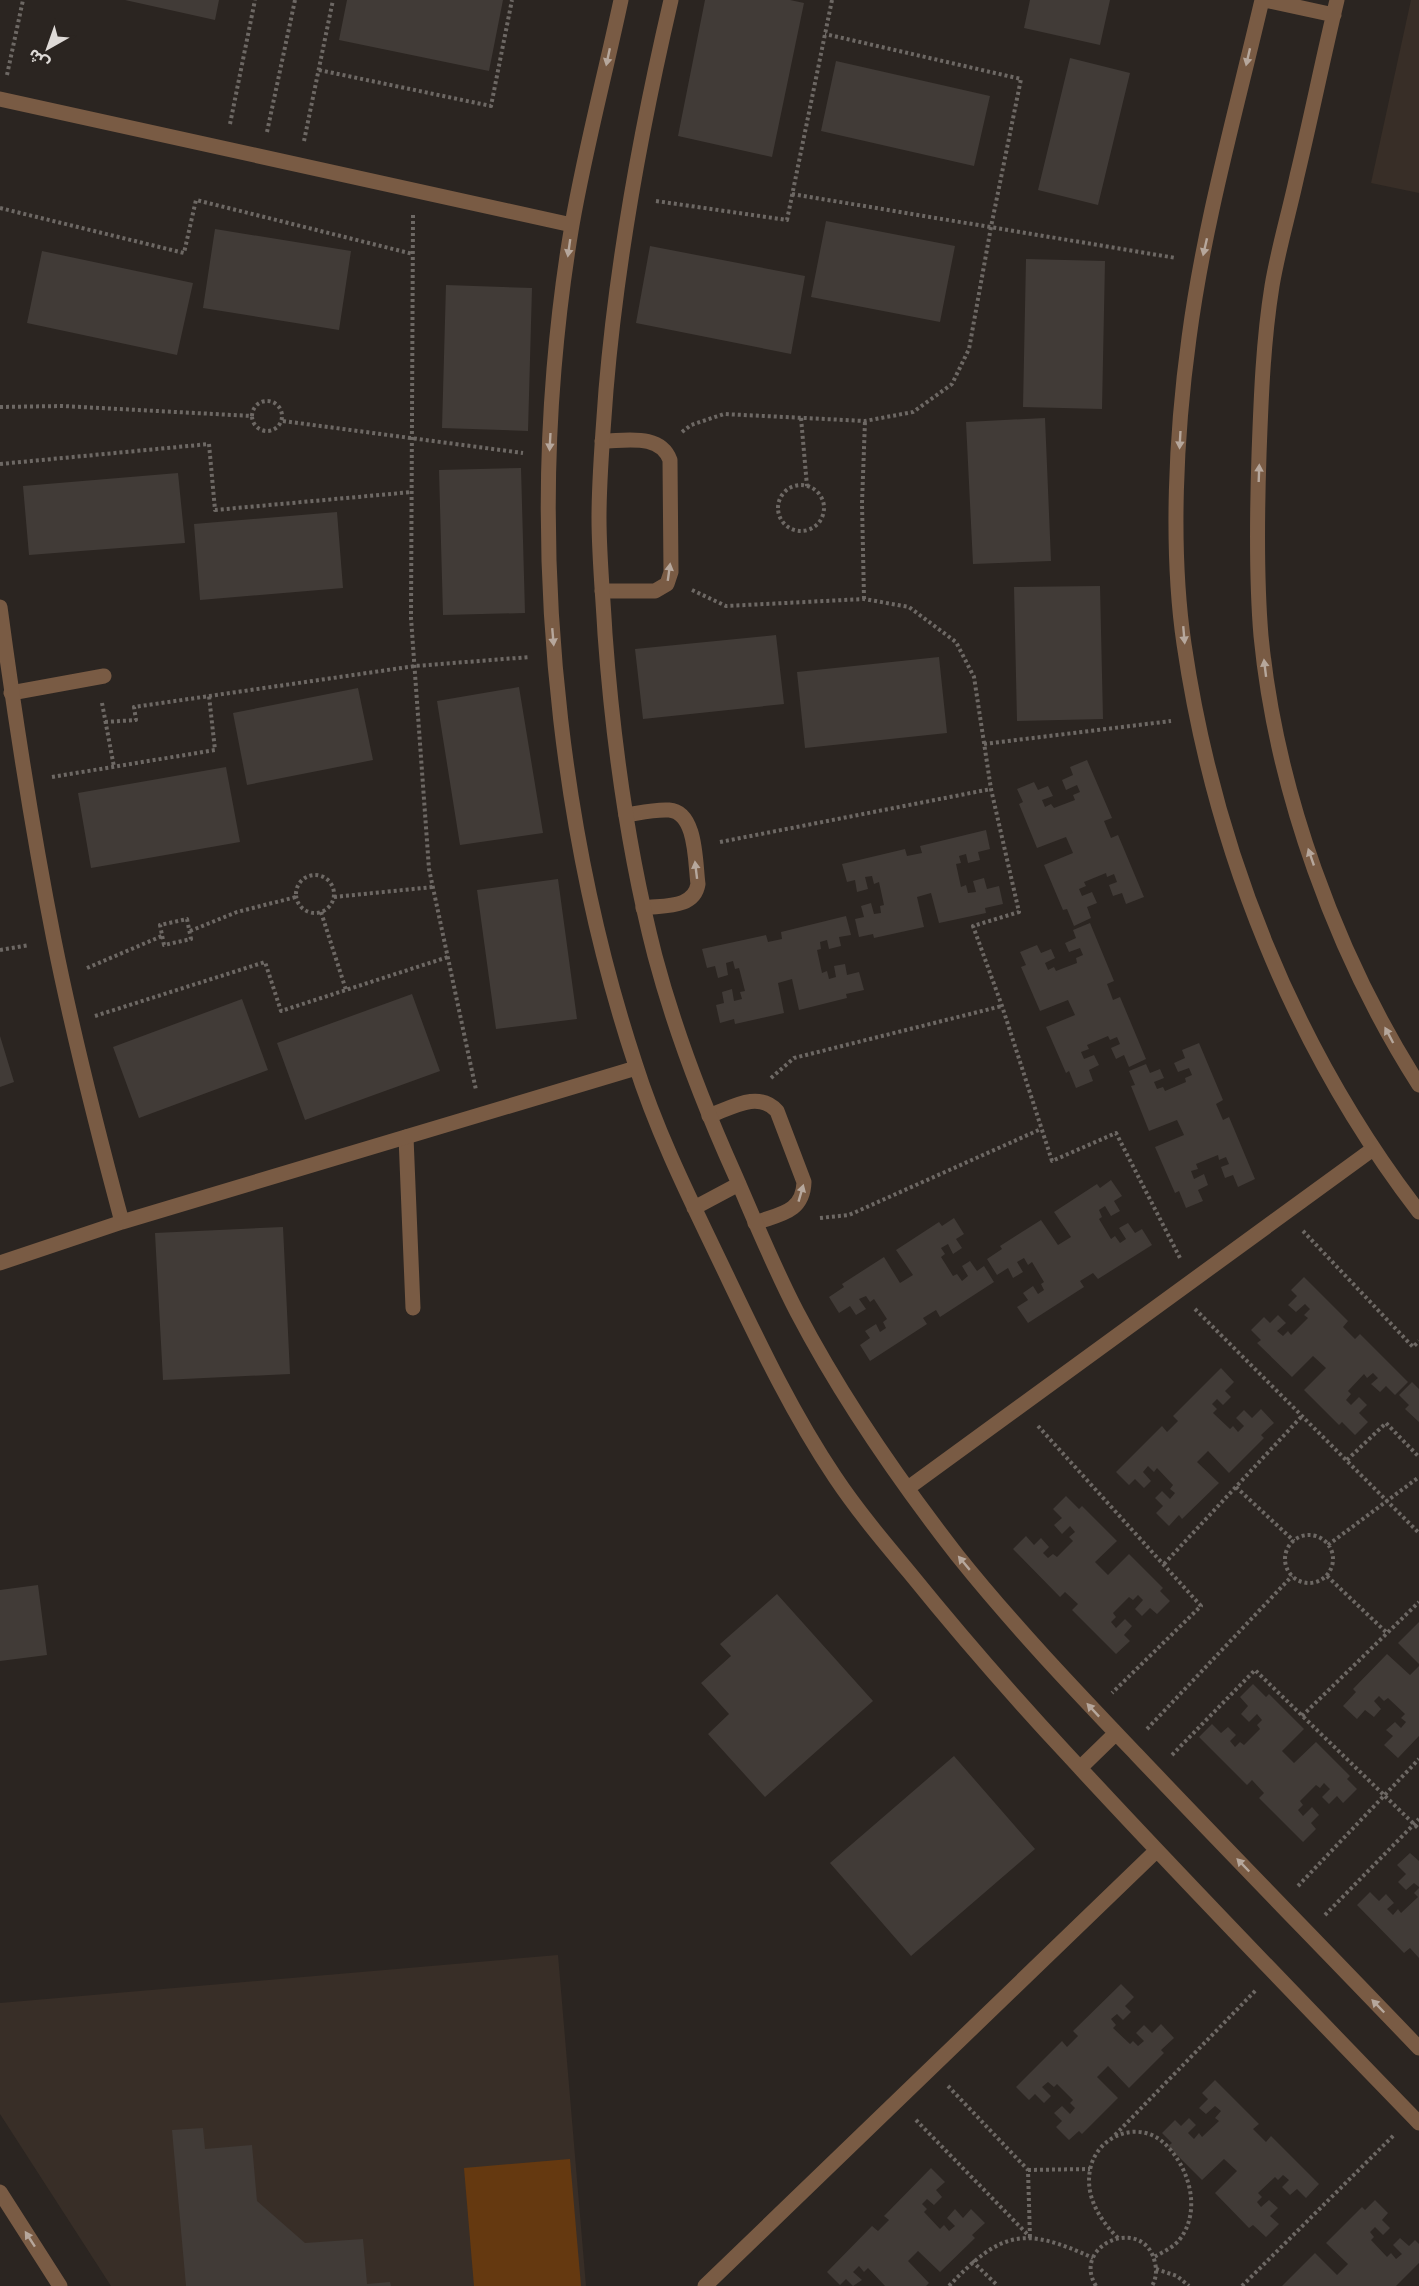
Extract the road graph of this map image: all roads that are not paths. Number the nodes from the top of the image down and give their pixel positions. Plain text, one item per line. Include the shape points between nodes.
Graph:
1 (621, 0) edge
2 (671, 0) edge
3 (1263, 0) edge
4 (1336, 7) edge
5 (1, 99) edge
6 (572, 225) junction
7 (602, 441) junction
8 (602, 591) junction
9 (0, 608) edge
10 (100, 676) road end
11 (11, 693) junction
12 (626, 815) junction
13 (644, 908) junction
14 (636, 1068) junction
15 (1419, 1085) edge
16 (709, 1116) junction
17 (406, 1137) junction
18 (1373, 1149) junction
19 (739, 1184) junction
20 (694, 1208) junction
21 (1419, 1212) edge
22 (122, 1222) junction
23 (755, 1223) junction
24 (0, 1263) edge
25 (413, 1308) dead end
26 (908, 1488) junction
27 (1116, 1734) junction
28 (1080, 1768) junction
29 (1156, 1851) junction
30 (1419, 2048) edge
31 (1416, 2120) edge
32 (0, 2192) edge
33 (60, 2286) edge
34 (705, 2286) edge

1 -> 6 street
2 - 7 street via 645,114 612,317
3 - 4 street
3 -> 18 street via 1201,262 1188,348 1177,489 1184,642 1216,793 1264,938 1329,1078
15 -> 4 street via 1365,990 1313,862 1280,750 1261,636 1258,484 1272,286
5 - 6 street
6 -> 14 street via 554,370 548,524 550,602 566,757 579,835 612,989
7 - 8 street
8 -> 7 street via 656,591 666,584 671,572 670,460 663,447 651,441
8 - 12 street
9 - 11 street
10 - 11 street
11 - 22 street via 62,979
12 - 13 street
13 -> 12 street via 681,903 693,897 698,884 688,821 669,810
13 - 16 street via 680,1038
14 - 17 street
14 - 20 street
16 - 19 street
23 -> 16 street via 790,1210 801,1199 804,1182 777,1111 753,1100
17 - 22 street
17 - 25 street
18 - 21 street
18 - 26 street
19 - 20 street
19 - 23 street
20 - 28 street via 788,1399 833,1474 971,1649
22 - 24 street
23 - 26 street via 797,1313 832,1374
27 -> 26 street via 1016,1625
27 - 28 street
30 -> 27 street
28 - 29 street
29 - 31 street
29 - 34 street
33 -> 32 street

